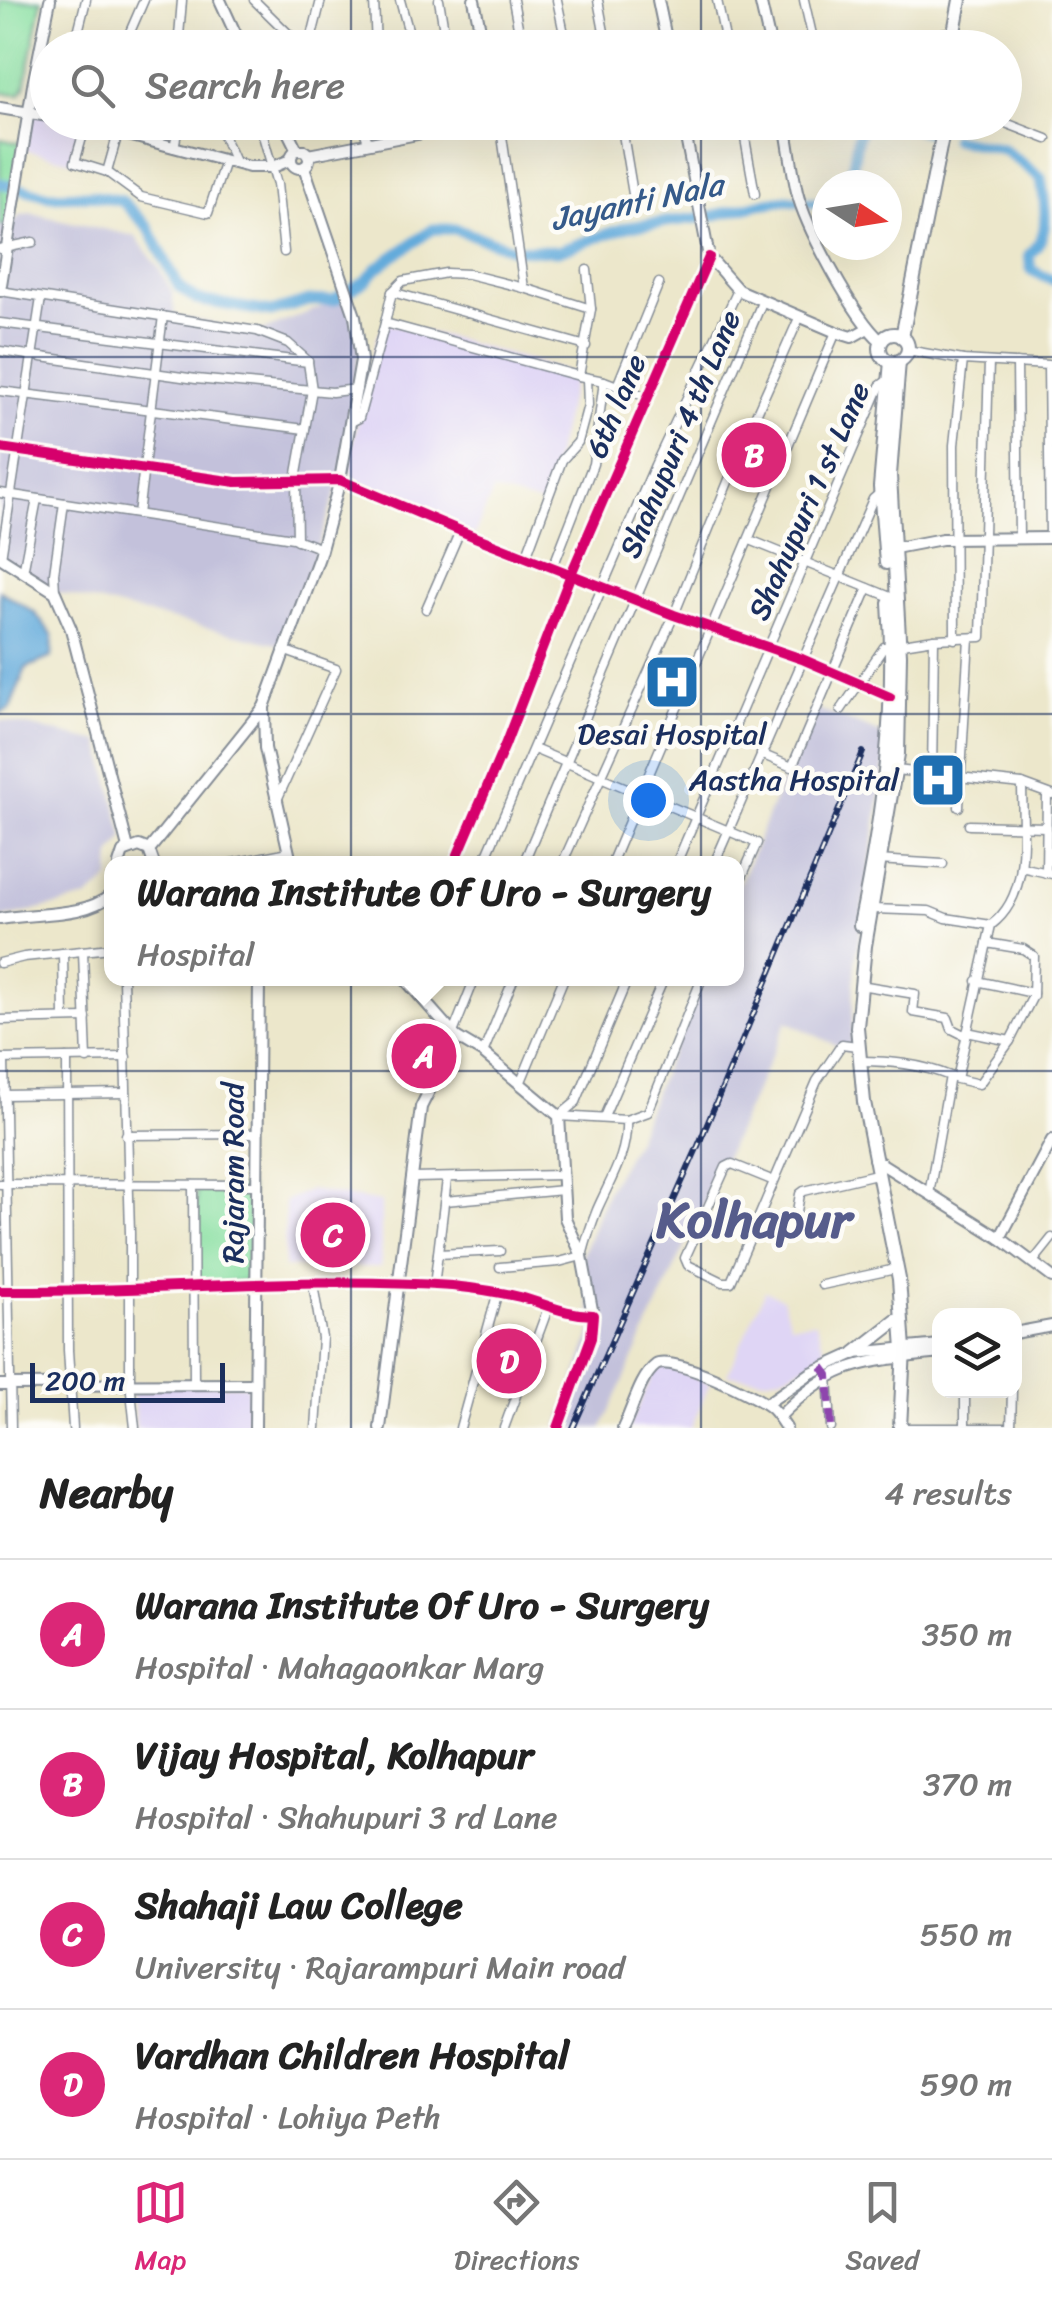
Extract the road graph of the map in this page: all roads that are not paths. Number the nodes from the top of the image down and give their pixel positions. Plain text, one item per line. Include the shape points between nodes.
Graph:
1 (50, 0) edge
2 (86, 0) edge
3 (144, 0) edge
4 (182, 0) edge
5 (220, 0) edge
6 (254, 0) edge
7 (276, 0) edge
8 (321, 0) edge
9 (374, 0) edge
10 (400, 0) edge
11 (439, 0) edge
12 (474, 0) edge
13 (513, 0) edge
14 (557, 0) edge
15 (598, 0) edge
16 (658, 0) edge
17 (716, 0) edge
18 (760, 0) edge
19 (804, 0) edge
20 (963, 0) edge
21 (270, 14) junction
22 (44, 30) edge
23 (78, 30) edge
24 (131, 30) edge
25 (179, 30) edge
26 (235, 30) edge
27 (283, 30) edge
28 (312, 30) edge
29 (375, 30) edge
30 (408, 30) edge
31 (444, 30) edge
32 (480, 30) edge
33 (519, 30) edge
34 (563, 30) edge
35 (604, 30) edge
36 (664, 30) edge
37 (723, 30) edge
38 (768, 30) edge
39 (810, 30) edge
40 (957, 30) edge
41 (0, 104) edge
42 (30, 107) edge
43 (29, 112) junction
44 (1022, 129) edge
45 (1047, 138) dead end
46 (80, 140) edge
47 (116, 140) edge
48 (144, 140) edge
49 (176, 140) edge
50 (223, 140) edge
51 (264, 140) edge
52 (291, 140) edge
53 (376, 140) edge
54 (503, 140) edge
55 (623, 140) edge
56 (687, 140) edge
57 (745, 140) edge
58 (788, 140) edge
59 (938, 140) edge
60 (152, 142) joint
61 (368, 142) joint
62 (174, 148) junction
63 (300, 158) junction
64 (231, 163) junction
65 (273, 167) junction
66 (107, 172) junction
67 (755, 194) dead end
68 (635, 206) dead end
69 (32, 242) dead end
70 (4, 250) edge
71 (284, 252) dead end
72 (710, 257) junction
73 (587, 270) dead end
74 (660, 283) dead end
75 (524, 288) junction
76 (738, 290) junction
77 (0, 291) edge
78 (392, 292) junction
79 (42, 298) junction
80 (764, 300) junction
81 (591, 309) junction
82 (163, 316) junction
83 (800, 316) junction
84 (0, 323) edge
85 (385, 323) junction
86 (36, 328) junction
87 (868, 328) junction
88 (836, 332) junction
89 (882, 341) joint
90 (160, 344) junction
91 (586, 346) junction
92 (897, 350) junction
93 (0, 351) edge
94 (32, 356) junction
95 (963, 360) junction
96 (308, 362) junction
97 (989, 362) junction
98 (1017, 363) junction
99 (1050, 365) edge
100 (156, 374) junction
101 (591, 379) junction
102 (890, 380) junction
103 (617, 386) junction
104 (357, 389) junction
105 (312, 390) junction
106 (0, 391) edge
107 (27, 395) junction
108 (647, 398) junction
109 (152, 411) junction
110 (351, 422) junction
111 (305, 430) junction
112 (1051, 446) edge
113 (0, 448) edge
114 (19, 450) junction
115 (144, 467) junction
116 (296, 479) junction
117 (340, 480) junction
118 (880, 493) junction
119 (0, 494) edge
120 (12, 495) junction
121 (37, 499) junction
122 (64, 503) junction
123 (138, 514) junction
124 (460, 531) junction
125 (985, 537) junction
126 (1018, 538) junction
127 (1051, 538) edge
128 (954, 539) junction
129 (297, 540) junction
130 (750, 540) junction
131 (322, 548) junction
132 (889, 549) junction
133 (526, 557) junction
134 (0, 558) edge
135 (804, 561) junction
136 (553, 567) junction
137 (23, 572) junction
138 (571, 574) junction
139 (838, 574) junction
140 (605, 587) junction
141 (868, 588) junction
142 (55, 592) junction
143 (888, 596) junction
144 (634, 598) junction
145 (426, 609) dead end
146 (674, 615) junction
147 (713, 627) junction
148 (955, 638) junction
149 (969, 638) junction
150 (934, 640) junction
151 (895, 645) junction
152 (768, 648) junction
153 (283, 650) junction
154 (802, 658) junction
155 (833, 673) junction
156 (857, 683) junction
157 (890, 696) junction
158 (264, 707) junction
159 (841, 710) dead end
160 (534, 748) junction
161 (761, 754) junction
162 (566, 762) junction
163 (896, 770) junction
164 (932, 774) junction
165 (599, 776) junction
166 (961, 777) junction
167 (1022, 784) junction
168 (640, 792) junction
169 (1049, 795) edge
170 (277, 800) junction
171 (960, 807) dead end
172 (696, 816) junction
173 (969, 824) dead end
174 (1022, 828) junction
175 (1047, 828) junction
176 (728, 830) junction
177 (128, 848) junction
178 (149, 850) junction
179 (124, 856) edge
180 (151, 856) edge
181 (290, 856) edge
182 (457, 856) edge
183 (487, 856) edge
184 (526, 856) edge
185 (565, 856) edge
186 (613, 856) edge
187 (679, 856) edge
188 (717, 856) edge
189 (877, 860) junction
190 (942, 864) dead end
191 (1021, 867) junction
192 (744, 872) edge
193 (1049, 874) edge
194 (104, 901) edge
195 (873, 908) junction
196 (0, 919) edge
197 (991, 925) junction
198 (986, 942) junction
199 (104, 949) edge
200 (83, 951) junction
201 (63, 953) junction
202 (0, 963) edge
203 (977, 981) junction
204 (860, 985) junction
205 (123, 986) edge
206 (256, 986) edge
207 (256, 986) edge
208 (410, 986) edge
209 (429, 986) edge
210 (473, 986) edge
211 (511, 986) edge
212 (561, 986) edge
213 (625, 986) edge
214 (661, 986) edge
215 (699, 986) edge
216 (1033, 993) junction
217 (423, 1000) junction
218 (64, 1018) junction
219 (86, 1018) junction
220 (0, 1020) edge
221 (966, 1034) junction
222 (454, 1035) junction
223 (1010, 1041) junction
224 (855, 1051) junction
225 (483, 1053) junction
226 (126, 1057) junction
227 (66, 1058) junction
228 (2, 1059) edge
229 (88, 1059) junction
230 (954, 1078) junction
231 (520, 1084) junction
232 (126, 1093) junction
233 (66, 1094) junction
234 (4, 1095) junction
235 (560, 1116) junction
236 (604, 1117) junction
237 (626, 1120) junction
238 (252, 1134) junction
239 (126, 1135) junction
240 (1052, 1140) edge
241 (874, 1159) junction
242 (872, 1174) junction
243 (562, 1176) junction
244 (413, 1178) junction
245 (448, 1179) junction
246 (67, 1182) junction
247 (774, 1182) junction
248 (3, 1184) edge
249 (128, 1184) junction
250 (193, 1184) junction
251 (254, 1185) junction
252 (563, 1190) junction
253 (929, 1194) junction
254 (445, 1201) junction
255 (797, 1211) dead end
256 (1000, 1238) junction
257 (1052, 1238) edge
258 (500, 1251) dead end
259 (438, 1254) junction
260 (582, 1256) junction
261 (1032, 1262) junction
262 (500, 1267) dead end
263 (891, 1270) junction
264 (1052, 1277) edge
265 (255, 1283) junction
266 (313, 1284) junction
267 (399, 1285) junction
268 (434, 1286) junction
269 (822, 1286) dead end
270 (194, 1288) junction
271 (130, 1290) junction
272 (4, 1291) edge
273 (68, 1292) junction
274 (497, 1294) junction
275 (548, 1308) junction
276 (593, 1316) junction
277 (896, 1321) junction
278 (1052, 1326) edge
279 (1022, 1331) edge
280 (932, 1347) edge
281 (855, 1353) junction
282 (932, 1353) edge
283 (900, 1354) junction
284 (825, 1371) junction
285 (130, 1382) junction
286 (194, 1384) junction
287 (252, 1384) junction
288 (6, 1385) edge
289 (69, 1385) junction
290 (965, 1398) edge
291 (1012, 1398) edge
292 (766, 1404) junction
293 (782, 1423) edge
294 (965, 1427) edge
295 (11, 1428) edge
296 (73, 1428) edge
297 (134, 1428) edge
298 (253, 1428) edge
299 (316, 1428) edge
300 (380, 1428) edge
301 (460, 1428) edge
302 (504, 1428) edge
303 (558, 1428) edge
304 (623, 1428) edge
305 (831, 1428) edge
306 (898, 1428) edge
307 (1010, 1428) edge

1 - 22 street
2 - 23 street
3 - 24 street
4 - 25 street
5 - 26 street
6 - 21 street
7 - 21 street
8 - 28 street
9 - 29 street
10 - 30 street
11 - 31 street
12 - 32 street
13 - 33 street
14 - 34 street
15 - 35 street
16 - 36 street
17 - 37 street
18 - 38 street
19 - 39 street
20 - 40 highway
21 - 27 street
41 - 43 street
42 - 43 street
43 - 70 street
44 - 45 street
46 - 66 street via 75,162
47 - 66 street
48 - 60 street
49 - 62 street
50 - 64 street
51 - 65 street
52 - 63 street
53 - 61 street
54 - 75 street
55 - 68 street
56 - 72 street
57 - 67 street
58 - 87 street via 806,220
59 - 92 highway
60 - 62 street
61 - 63 street
62 - 64 street
63 - 65 street
63 - 104 street via 355,316
64 - 65 street
64 - 66 street via 208,213 141,196
65 - 71 street
69 - 70 street
70 - 77 street
72 - 76 street
72 - 108 street, 6th lane
73 - 81 street
74 - 103 street
75 - 78 street via 446,273 403,281
75 - 81 street
76 - 80 street
76 - 140 street
77 - 79 street
78 - 85 street
78 - 91 street
79 - 82 street
79 - 86 street
80 - 83 street
80 - 144 street, Shahupuri 4 th Lane
81 - 91 street
82 - 90 street
82 - 96 street via 260,332 288,342
83 - 88 street
83 - 146 street
84 - 86 street
85 - 101 street
85 - 110 street via 360,418
86 - 90 street
86 - 94 street
87 - 88 street via 852,337
87 - 89 street
88 - 130 street
89 - 92 highway via 886,336
90 - 96 street
90 - 100 street
91 - 101 street
92 - 95 street
92 - 102 highway
92 - 132 highway
93 - 94 street
94 - 100 street
94 - 107 street
95 - 97 street
95 - 128 street
96 - 105 street
97 - 98 street
97 - 125 street
98 - 99 street
98 - 126 street
99 - 112 street
100 - 105 street
100 - 109 street
101 - 103 street
101 - 133 street via 578,442 559,466
101 - 136 street via 593,464
102 - 118 highway
102 - 135 street, Shahupuri 1 st Lane via 880,386
103 - 108 street
104 - 105 street
104 - 110 street
105 - 111 street
106 - 107 street
107 - 109 street
107 - 114 street
108 - 138 street, 6th lane
109 - 111 street
109 - 115 street
110 - 117 street
111 - 116 street
112 - 127 street
113 - 114 street
114 - 115 street
114 - 120 street
115 - 116 street via 236,482
115 - 123 street
116 - 117 street
116 - 129 street
117 - 124 street
117 - 131 street
118 - 132 highway
118 - 139 street
119 - 120 street
120 - 121 street
120 - 134 street
121 - 122 street
121 - 137 street
122 - 123 street
122 - 142 street
123 - 129 street
124 - 133 street
124 - 145 street
125 - 126 street
125 - 128 street
125 - 149 street via 981,638
126 - 127 street
128 - 132 street
128 - 148 street
129 - 131 street
130 - 135 street
130 - 147 street
131 - 153 street
132 - 143 highway
132 - 151 highway
133 - 136 street
134 - 137 street
135 - 139 street
135 - 152 street, Shahupuri 1 st Lane
136 - 138 street
137 - 142 street
138 - 140 street
138 - 182 street, 6th lane
139 - 141 street
139 - 154 street
140 - 144 street
140 - 160 street
141 - 143 street
141 - 155 street
142 - 177 street via 71,628
143 - 151 highway
144 - 146 street
144 - 162 street, Shahupuri 4 th Lane
146 - 147 street
146 - 165 street
147 - 152 street
147 - 168 street
148 - 149 street
148 - 150 street
149 - 166 street
150 - 151 street
150 - 164 street
151 - 156 street via 878,652
151 - 157 highway
151 - 163 highway
152 - 154 street
152 - 172 street, Shahupuri 1 st Lane
153 - 158 street
153 - 170 street via 336,669
154 - 155 street
154 - 161 street
155 - 156 street
155 - 161 street via 792,768
156 - 157 street
156 - 159 street
157 - 189 highway
158 - 170 street
158 - 178 street
160 - 162 street
160 - 183 street
161 - 176 street
162 - 165 street
162 - 184 street, Shahupuri 4 th Lane
163 - 164 street
163 - 189 highway
164 - 166 street
165 - 168 street
165 - 185 street
166 - 167 street
166 - 171 street
167 - 169 street
167 - 174 street
168 - 172 street
168 - 186 street
169 - 175 street
170 - 181 street
172 - 176 street
172 - 187 street, Shahupuri 1 st Lane
173 - 174 street
174 - 175 street
174 - 191 street
175 - 193 street
176 - 188 street
176 - 192 street via 757,843
177 - 178 street
177 - 179 street
178 - 180 street
189 - 190 street
189 - 195 highway
189 - 224 highway via 857,942
191 - 193 street
191 - 197 street via 1005,914
194 - 196 street via 76,912
195 - 197 street
195 - 204 highway
197 - 198 street
198 - 203 street
198 - 216 street via 1034,956
199 - 200 street
200 - 201 street
200 - 219 street
201 - 202 street
201 - 218 street
203 - 216 street
203 - 221 street
204 - 221 street via 915,994 913,1012 948,1018 952,1029
204 - 224 highway
205 - 226 street
206 - 238 street
207 - 251 street, Rajaram Road
208 - 217 street
209 - 217 street
210 - 222 street
211 - 225 street
212 - 231 street
213 - 235 street via 576,1102
214 - 236 street
215 - 237 street via 648,1112
216 - 223 street
217 - 222 street
218 - 219 street
218 - 220 street
219 - 229 street
221 - 223 street
221 - 230 street
222 - 225 street
222 - 244 street via 422,1108
223 - 230 street via 979,1084
224 - 230 street
224 - 241 highway
224 - 242 highway
224 - 247 street via 842,1044 817,1081
225 - 231 street
226 - 229 street
226 - 232 street
227 - 228 street
227 - 229 street
227 - 233 street
228 - 234 street
230 - 253 street
231 - 235 street
232 - 233 street
232 - 239 street
233 - 234 street
233 - 246 street
234 - 248 street
235 - 236 street
235 - 243 street
236 - 237 street
237 - 260 street via 628,1141
238 - 239 street
238 - 251 street
239 - 249 street
240 - 256 street
241 - 253 street
241 - 283 highway via 899,1278
242 - 255 street via 804,1191
242 - 263 highway
243 - 245 street
243 - 252 street
244 - 245 street
244 - 267 street
245 - 254 street
246 - 248 street
246 - 249 street
246 - 273 street
247 - 247 street via 731,1282 688,1266 685,1258 726,1167
248 - 272 street
249 - 250 street
249 - 271 street
250 - 251 street
250 - 270 street
251 - 265 street
252 - 254 street
252 - 260 street via 565,1218
253 - 256 street
254 - 259 street
256 - 261 street
257 - 261 street
258 - 259 street
259 - 268 street
260 - 262 street
260 - 276 street
261 - 264 street
263 - 269 street
263 - 277 highway
265 - 266 street
265 - 270 street
265 - 287 street
266 - 267 street
266 - 299 street via 322,1338
267 - 268 street
267 - 300 street
268 - 274 street
270 - 271 street
270 - 286 street
271 - 273 street
271 - 285 street
272 - 273 street
272 - 288 street
273 - 289 street
274 - 275 street
274 - 301 street
275 - 276 street
275 - 302 street
276 - 303 street
277 - 281 highway
277 - 283 highway
278 - 279 street
280 - 283 street
281 - 283 street
281 - 284 street
282 - 283 street
283 - 284 street
283 - 306 highway
284 - 292 street
284 - 293 street
284 - 305 street
285 - 286 street
285 - 289 street
285 - 297 street
286 - 287 street
287 - 298 street
288 - 289 street
288 - 295 street
289 - 296 street
290 - 294 street
291 - 307 street
292 - 293 street
292 - 304 street via 687,1366 664,1362 646,1380
294 - 306 street
294 - 307 street

